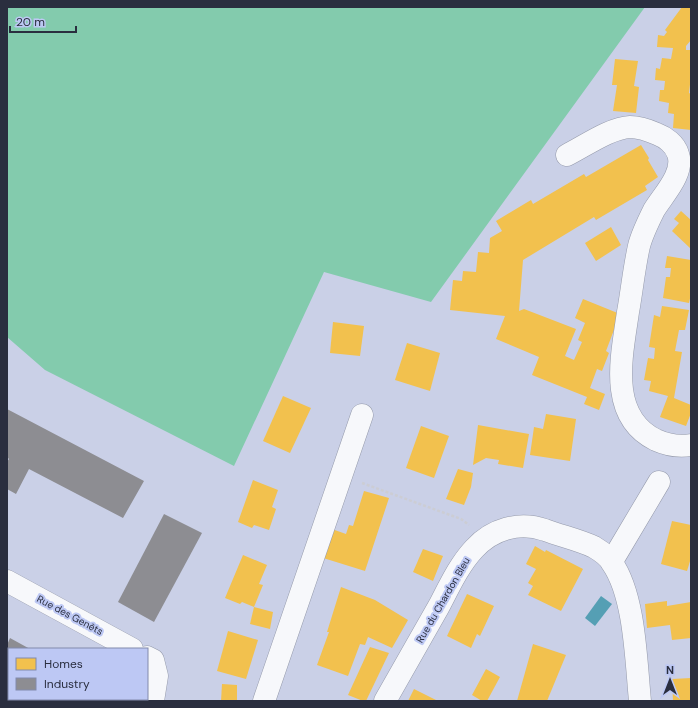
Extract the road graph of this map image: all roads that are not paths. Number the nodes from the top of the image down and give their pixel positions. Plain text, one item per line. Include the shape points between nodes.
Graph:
1 (567, 156) dead end
2 (362, 415) dead end
3 (691, 445) edge
4 (659, 482) dead end
5 (612, 562) junction
6 (7, 581) edge
7 (130, 648) edge
8 (148, 658) edge
9 (153, 701) edge
10 (264, 701) edge
11 (386, 701) edge
12 (640, 701) edge

1 - 3 street via 610,132 630,127 646,129 661,135 672,143 678,154 678,169 674,181 655,209 639,246 621,360 620,383 625,403 635,425 648,436 665,444
2 - 10 street
4 - 5 street
5 - 11 street, Rue du Chardon Bleu via 594,548 542,529 519,526 501,529 474,549 459,570
5 - 12 street, Rue du Chardon Bleu via 622,582 632,621
6 - 7 street, Rue des Genêts
8 - 9 street via 153,660 157,676

